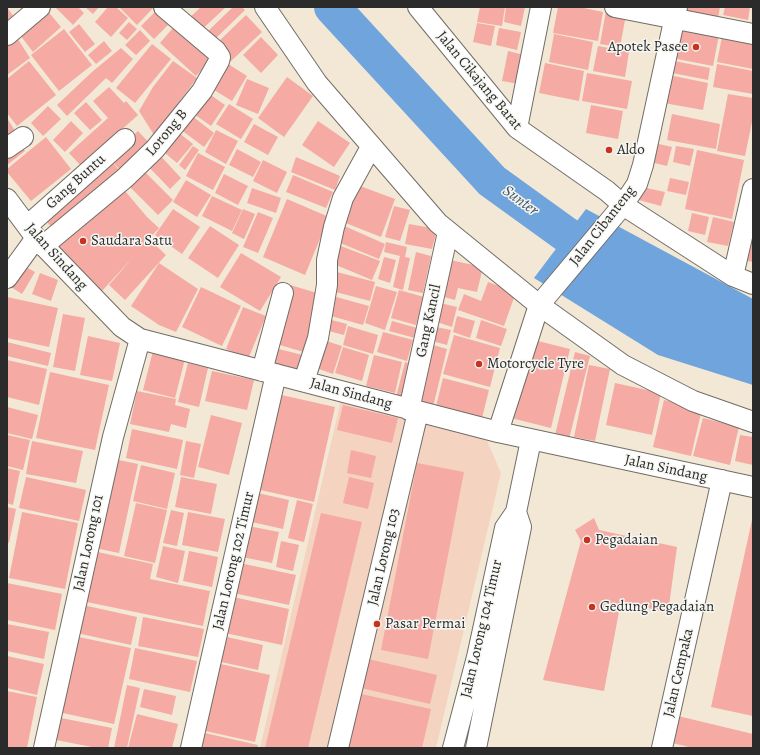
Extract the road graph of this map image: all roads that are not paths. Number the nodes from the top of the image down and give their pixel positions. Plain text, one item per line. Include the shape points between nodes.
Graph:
1 (40, 7) edge
2 (164, 7) edge
3 (265, 7) edge
4 (418, 7) edge
5 (541, 7) edge
6 (615, 7) edge
7 (676, 13) edge
8 (753, 34) edge
9 (7, 35) edge
10 (517, 128) junction
11 (24, 137) dead end
12 (125, 139) dead end
13 (371, 147) junction
14 (7, 148) edge
15 (753, 189) edge
16 (7, 199) edge
17 (618, 210) junction
18 (448, 232) junction
19 (35, 237) junction
20 (733, 276) junction
21 (7, 278) edge
22 (753, 284) edge
23 (283, 293) dead end
24 (545, 298) junction
25 (140, 339) junction
26 (269, 373) junction
27 (304, 381) junction
28 (414, 411) junction
29 (753, 422) edge
30 (498, 432) junction
31 (531, 440) junction
32 (722, 480) junction
33 (753, 487) edge
34 (516, 512) junction
35 (44, 748) edge
36 (192, 748) edge
37 (338, 748) edge
38 (454, 748) edge
39 (476, 748) edge
40 (662, 748) edge

1 - 9 street
2 - 19 street, Lorong B via 216,51 220,57 219,61 202,91 156,149 125,178
3 - 13 street via 317,83
4 - 10 street, Jalan Cikajang Barat
5 - 10 street
6 - 7 street
7 - 8 street
7 - 17 street, Jalan Cibanteng via 643,165 636,184
10 - 17 street, Jalan Cikajang Barat via 607,191
11 - 14 street
12 - 19 street, Gang Buntu
13 - 18 street
13 - 27 street via 343,198 334,227 327,260 327,285 318,338
15 - 20 street
16 - 19 street, Jalan Sindang
17 - 20 street, Jalan Cikajang Barat
17 - 24 street, Jalan Cibanteng
18 - 24 street
18 - 28 street, Gang Kancil
19 - 21 street
19 - 25 street, Jalan Sindang via 122,327
20 - 22 street, Jalan Cikajang Barat
23 - 26 street
24 - 29 street via 623,364 692,401
24 - 30 street, Jalan Cibanteng
25 - 26 street, Jalan Sindang
25 - 35 street, Jalan Lorong 101 via 112,437
26 - 27 street, Jalan Sindang
26 - 36 street, Jalan Lorong 102 Timur
27 - 28 street, Jalan Sindang
28 - 30 street, Jalan Sindang
28 - 37 street, Jalan Lorong 103
30 - 31 street, Jalan Sindang
31 - 32 street, Jalan Sindang
31 - 34 street, Jalan Lorong 104 Timur
32 - 33 street, Jalan Sindang
32 - 40 street, Jalan Cempaka
34 - 38 street, Jalan Lorong 104 Timur via 505,528
34 - 39 street, Jalan Lorong 104 Timur via 521,527

